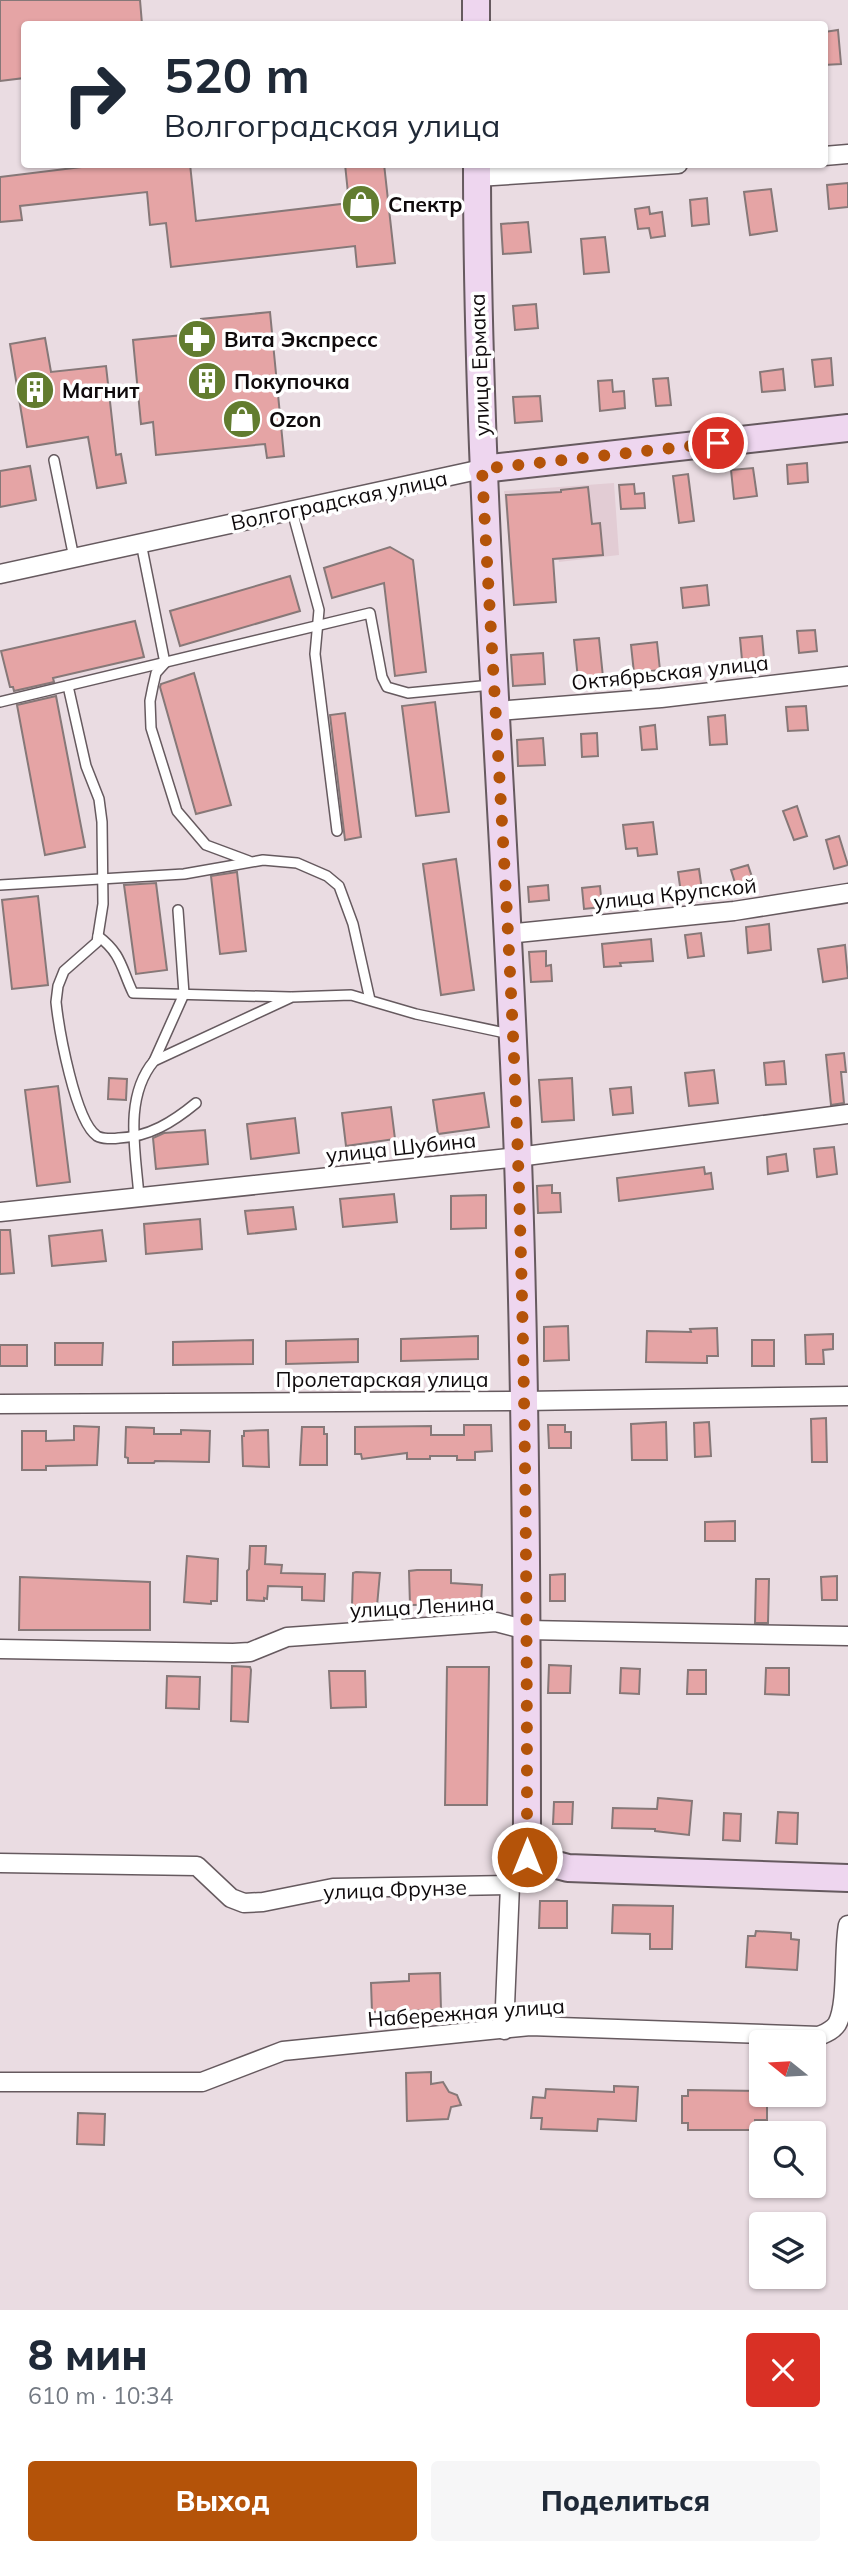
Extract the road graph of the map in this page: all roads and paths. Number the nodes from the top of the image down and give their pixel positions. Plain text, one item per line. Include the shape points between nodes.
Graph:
1 (476, 0) edge
2 (476, 21) edge
3 (848, 154) edge
4 (828, 156) edge
5 (563, 168) edge
6 (477, 171) edge
7 (848, 428) edge
8 (54, 460) dead end
9 (482, 469) junction
10 (292, 511) junction
11 (141, 543) junction
12 (74, 558) junction
13 (0, 574) edge
14 (318, 626) junction
15 (165, 663) junction
16 (848, 676) edge
17 (495, 685) junction
18 (68, 686) junction
19 (0, 702) edge
20 (497, 712) junction
21 (337, 831) dead end
22 (250, 862) junction
23 (103, 878) junction
24 (0, 885) edge
25 (848, 893) edge
26 (178, 910) dead end
27 (507, 934) junction
28 (98, 936) junction
29 (184, 994) junction
30 (292, 997) junction
31 (370, 1000) junction
32 (512, 1034) junction
33 (155, 1061) junction
34 (196, 1103) dead end
35 (848, 1114) edge
36 (135, 1137) junction
37 (518, 1157) junction
38 (139, 1197) junction
39 (0, 1212) edge
40 (848, 1396) edge
41 (524, 1401) junction
42 (0, 1404) edge
43 (527, 1630) junction
44 (848, 1636) edge
45 (0, 1649) edge
46 (527, 1857) junction
47 (0, 1863) edge
48 (848, 1878) edge
49 (510, 1885) junction
50 (848, 1925) edge
51 (504, 2030) junction
52 (0, 2082) edge

1 - 2 street
3 - 4 street
5 - 6 street
6 - 9 street, улица Ермака
7 - 9 street, Волгоградская улица
8 - 12 lane
9 - 10 street, Волгоградская улица
9 - 17 street, улица Ермака
10 - 11 street, Волгоградская улица
10 - 14 lane via 316,596
11 - 12 street, Волгоградская улица
11 - 15 lane
12 - 13 street, Волгоградская улица
14 - 15 lane
14 - 17 lane via 370,613 382,677 394,690 408,693
14 - 21 lane via 315,654
15 - 18 lane
15 - 22 lane via 153,686 151,728 177,811 206,845
16 - 20 street, Октябрьская улица
17 - 20 street, улица Ермака
18 - 19 lane
18 - 23 lane via 86,766 99,799
20 - 27 street, улица Ермака
22 - 23 lane via 184,874
22 - 31 lane via 297,863 339,886 353,924
23 - 24 lane
23 - 28 lane
25 - 27 street, улица Крупской via 734,911
26 - 29 lane
27 - 32 street, улица Ермака
28 - 29 lane via 119,957 133,993
28 - 36 lane via 90,950 64,971 56,1002 58,1023 76,1100 86,1120 97,1136
29 - 30 lane
29 - 33 lane
30 - 31 lane via 351,995
30 - 33 lane
31 - 32 lane
32 - 37 street, улица Ермака
33 - 36 lane via 143,1074 136,1096
34 - 36 lane via 161,1128
35 - 37 street, улица Шубина
36 - 38 lane
37 - 38 street, улица Шубина
37 - 41 street, улица Ермака
38 - 39 street, улица Шубина
40 - 41 street, Пролетарская улица
41 - 42 street, Пролетарская улица
41 - 43 street, улица Ермака
43 - 44 street, улица Ленина
43 - 45 street, улица Ленина via 496,1622 332,1633 287,1637 250,1652 233,1653
43 - 46 street, улица Ермака
46 - 48 street via 568,1868
46 - 49 street
47 - 49 street, улица Фрунзе via 197,1866 231,1898 244,1903 332,1888
49 - 51 street
50 - 51 street, Набережная улица via 843,2008 839,2023 819,2036 565,2026
51 - 52 street, Набережная улица via 283,2051 202,2082

